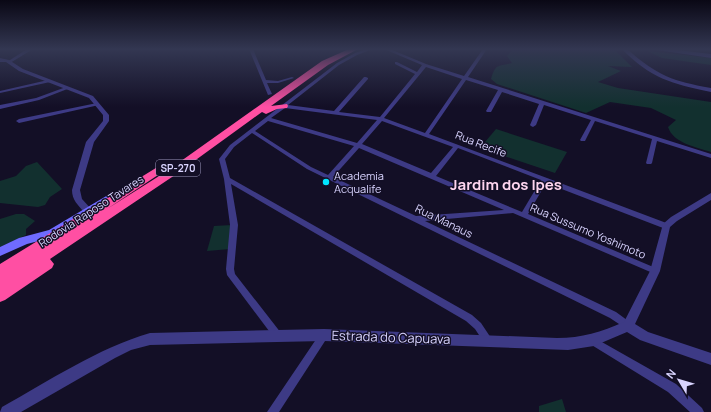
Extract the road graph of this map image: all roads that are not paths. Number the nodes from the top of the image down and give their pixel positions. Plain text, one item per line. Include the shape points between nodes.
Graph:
1 (18, 68) edge
2 (259, 68) edge
3 (305, 68) edge
4 (318, 68) edge
5 (333, 68) edge
6 (406, 68) edge
7 (422, 68) edge
8 (436, 68) edge
9 (471, 68) edge
10 (647, 68) edge
11 (418, 74) junction
12 (465, 77) junction
13 (292, 78) junction
14 (366, 78) dead end
15 (48, 81) junction
16 (265, 81) junction
17 (68, 88) junction
18 (501, 90) junction
19 (711, 90) edge
20 (0, 92) edge
21 (270, 94) junction
22 (542, 103) junction
23 (97, 104) junction
24 (284, 106) junction
25 (0, 107) edge
26 (489, 111) dead end
27 (335, 113) junction
28 (267, 119) junction
29 (381, 119) junction
30 (594, 120) junction
31 (19, 121) dead end
32 (240, 125) junction
33 (533, 125) dead end
34 (252, 131) junction
35 (426, 135) junction
36 (655, 138) junction
37 (583, 140) dead end
38 (358, 145) junction
39 (458, 146) junction
40 (711, 156) edge
41 (171, 163) junction
42 (649, 163) dead end
43 (432, 176) junction
44 (329, 178) junction
45 (227, 179) junction
46 (545, 179) junction
47 (711, 196) edge
48 (87, 210) junction
49 (512, 212) junction
50 (523, 216) junction
51 (413, 219) junction
52 (92, 224) junction
53 (666, 226) junction
54 (51, 233) junction
55 (0, 252) edge
56 (0, 269) edge
57 (655, 271) junction
58 (0, 285) edge
59 (0, 296) edge
60 (628, 326) junction
61 (324, 335) junction
62 (278, 336) junction
63 (488, 340) junction
64 (594, 341) junction
65 (711, 359) edge
66 (7, 412) edge
67 (273, 412) edge
68 (698, 412) edge

1 - 15 street
2 - 16 street
3 - 13 highway, Rodovia Raposo Tavares / SP-270
4 - 32 highway, Rodovia Raposo Tavares / SP-270
5 - 24 street
6 - 11 street
7 - 11 street
8 - 12 street
9 - 12 street
10 - 19 street via 658,76
11 - 29 street
12 - 18 street
12 - 35 street
13 - 16 street via 278,82
13 - 21 highway, Rodovia Raposo Tavares / SP-270
14 - 27 street
15 - 17 street
15 - 20 street
16 - 21 street
17 - 23 street via 91,97
17 - 25 street via 37,99
18 - 22 street
18 - 26 street
21 - 41 highway, Rodovia Raposo Tavares / SP-270
22 - 30 street
22 - 33 street
23 - 31 street
23 - 48 street via 106,115 106,121 90,142 76,190 78,201
24 - 27 street, Rua Recife
24 - 28 street
24 - 32 highway via 275,107
27 - 29 street, Rua Recife
28 - 34 street
28 - 38 street, Rua Sussumo Yoshimoto
29 - 35 street, Rua Recife
29 - 38 street
30 - 36 street
30 - 37 street
32 - 52 highway, Rodovia Raposo Tavares / SP-270
34 - 44 street, Rua Manaus
34 - 45 street via 223,156 222,162
35 - 39 street, Rua Recife
36 - 40 street
36 - 42 street
38 - 43 street, Rua Sussumo Yoshimoto
38 - 44 street
39 - 43 street
39 - 46 street, Rua Recife
41 - 48 main road
41 - 56 highway, Rodovia Raposo Tavares / SP-270
43 - 49 street, Rua Sussumo Yoshimoto
44 - 51 street, Rua Manaus
45 - 62 street via 234,225 231,275
45 - 63 street via 469,318
46 - 50 street
46 - 53 street, Rua Recife
47 - 53 street
48 - 54 main road
49 - 50 street, Rua Sussumo Yoshimoto
49 - 51 street
50 - 57 street, Rua Sussumo Yoshimoto
51 - 60 street, Rua Manaus via 612,315
52 - 58 highway, Rodovia Raposo Tavares / SP-270
52 - 59 highway via 64,252
53 - 57 street
54 - 55 main road via 23,241
54 - 56 main road
57 - 60 street
60 - 64 street, Estrada do Capuava
60 - 65 street via 644,336
61 - 62 street, Estrada do Capuava
61 - 63 street, Estrada do Capuava
61 - 67 street
62 - 66 street, Estrada do Capuava via 142,340 110,354
63 - 64 street, Estrada do Capuava via 577,344
64 - 68 street via 672,388

